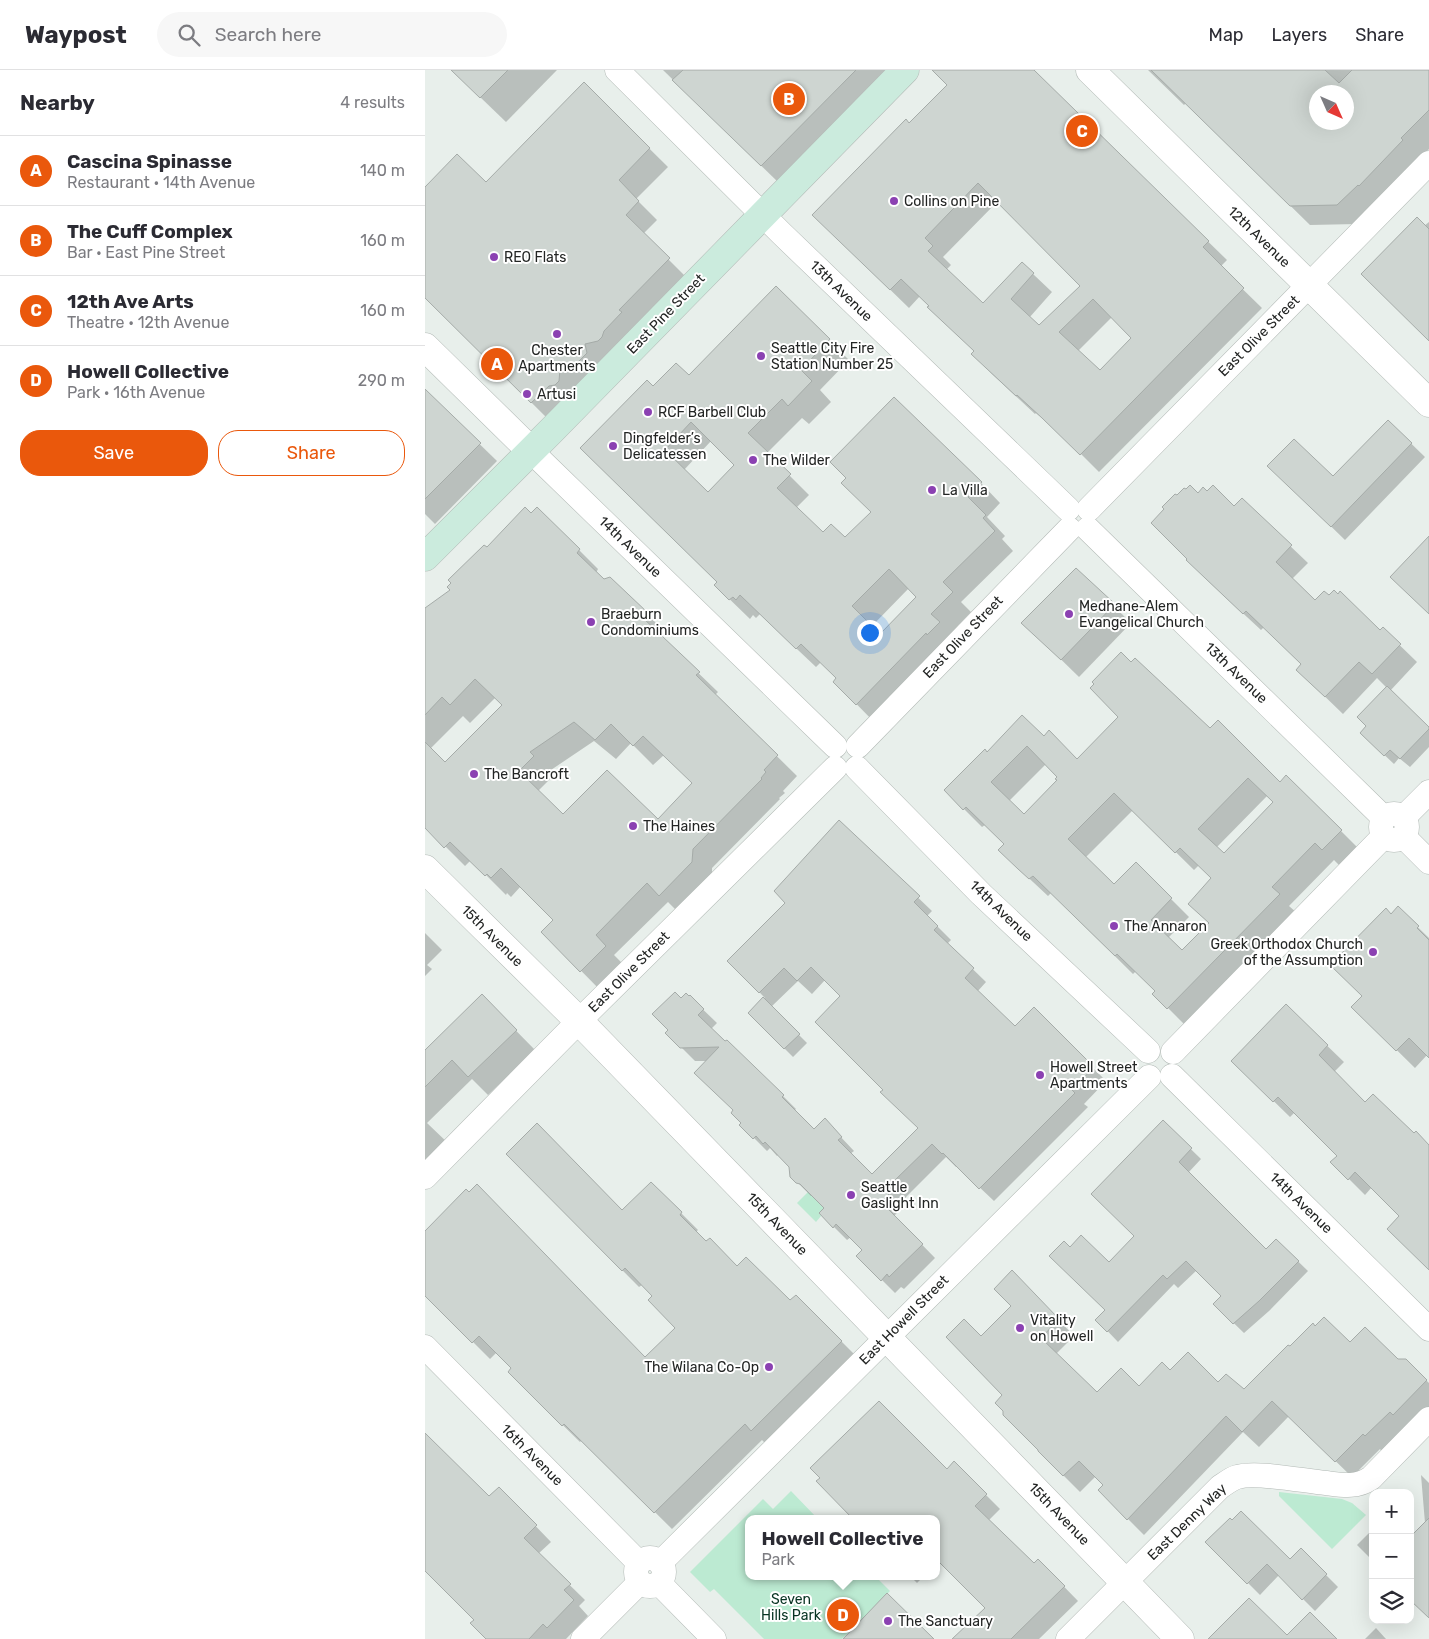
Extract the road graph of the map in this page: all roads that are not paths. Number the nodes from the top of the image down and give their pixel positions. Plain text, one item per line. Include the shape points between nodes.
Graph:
1 (617, 70) edge
2 (905, 70) edge
3 (1090, 70) edge
4 (1429, 163) edge
5 (763, 215) junction
6 (1309, 286) junction
7 (425, 347) edge
8 (1429, 403) edge
9 (531, 451) junction
10 (1079, 519) junction
11 (425, 557) edge
12 (846, 757) junction
13 (1429, 792) edge
14 (1394, 827) junction
15 (1429, 862) edge
16 (425, 869) edge
17 (579, 1021) junction
18 (1148, 1051) junction
19 (1173, 1052) junction
20 (1173, 1076) junction
21 (1149, 1077) junction
22 (425, 1177) edge
23 (1429, 1329) edge
24 (887, 1336) junction
25 (425, 1347) edge
26 (1429, 1419) edge
27 (649, 1573) junction
28 (1124, 1582) junction
29 (583, 1639) edge
30 (714, 1639) edge
31 (1067, 1639) edge
32 (1180, 1639) edge

1 - 5 street, 13th Avenue
2 - 5 main road, East Pine Street
3 - 6 street, 12th Avenue
4 - 6 street, East Olive Street
5 - 9 main road, East Pine Street
5 - 10 street, 13th Avenue
6 - 8 street, 12th Avenue
6 - 10 street, East Olive Street
7 - 9 street, 14th Avenue
9 - 11 main road, East Pine Street
9 - 12 street, 14th Avenue
10 - 12 street, East Olive Street
10 - 14 street, 13th Avenue
12 - 17 street, East Olive Street
12 - 18 street, 14th Avenue via 981,894
13 - 14 street
14 - 15 street, 13th Avenue
14 - 19 street
16 - 17 street, 15th Avenue
17 - 22 street, East Olive Street
17 - 24 street, 15th Avenue
18 - 19 street via 1164,1047
18 - 21 street via 1143,1067
19 - 20 street via 1178,1062
20 - 21 street via 1160,1082
20 - 23 street, 14th Avenue
21 - 24 street, East Howell Street
24 - 27 street, East Howell Street
24 - 28 street, 15th Avenue
25 - 27 street, 16th Avenue
26 - 28 street, East Denny Way via 1365,1482 1346,1486 1253,1475 1228,1482
27 - 29 street, East Howell Street
27 - 30 street, 16th Avenue
28 - 31 street, East Denny Way
28 - 32 street, 15th Avenue

